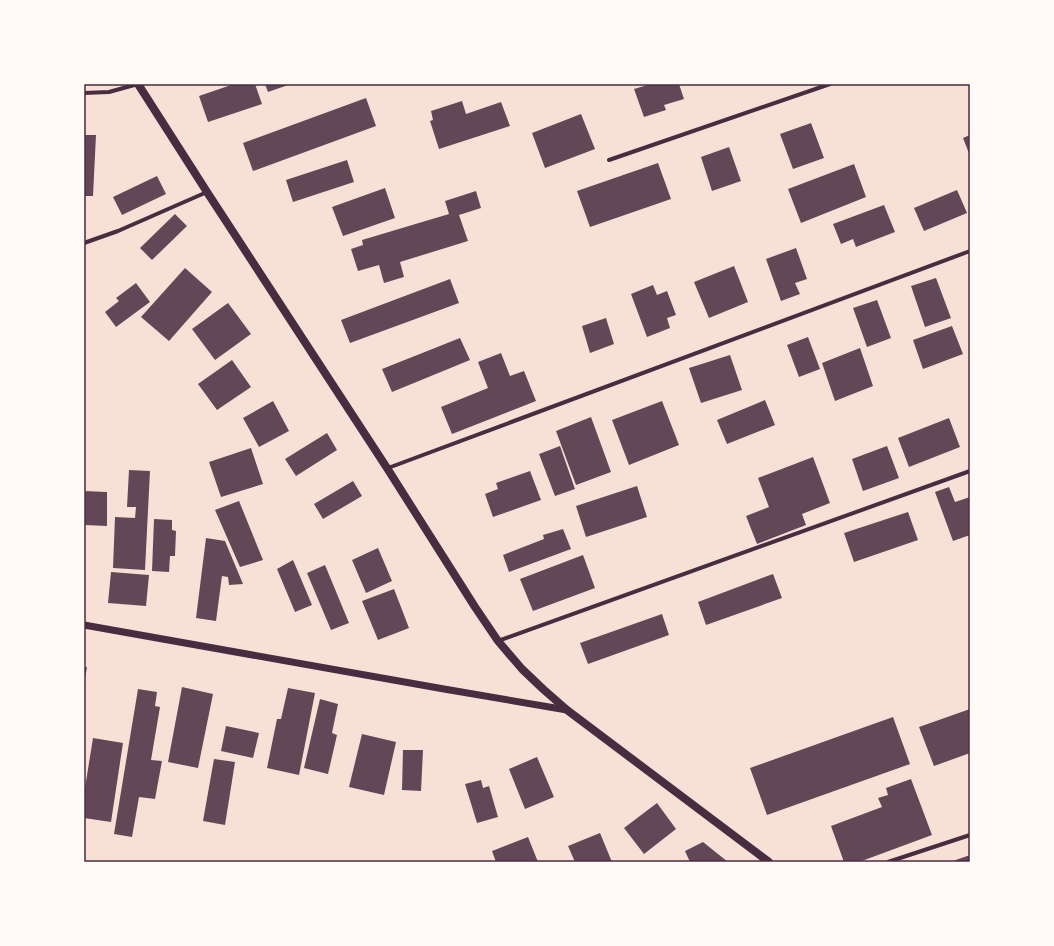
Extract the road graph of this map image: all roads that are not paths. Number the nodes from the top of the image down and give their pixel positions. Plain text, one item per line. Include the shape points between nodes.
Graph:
1 (139, 84) edge
2 (830, 84) edge
3 (84, 93) edge
4 (609, 160) dead end
5 (207, 192) junction
6 (84, 243) edge
7 (970, 251) edge
8 (387, 468) junction
9 (970, 471) edge
10 (84, 625) edge
11 (498, 641) junction
12 (567, 710) junction
13 (970, 835) edge
14 (769, 862) edge
15 (888, 862) edge

1 - 3 street via 109,92
1 - 5 main road
2 - 4 street
5 - 6 street via 118,232
5 - 8 main road
7 - 8 street
8 - 11 main road
9 - 11 street
10 - 12 street
11 - 12 main road via 522,669
12 - 14 main road
13 - 15 street

